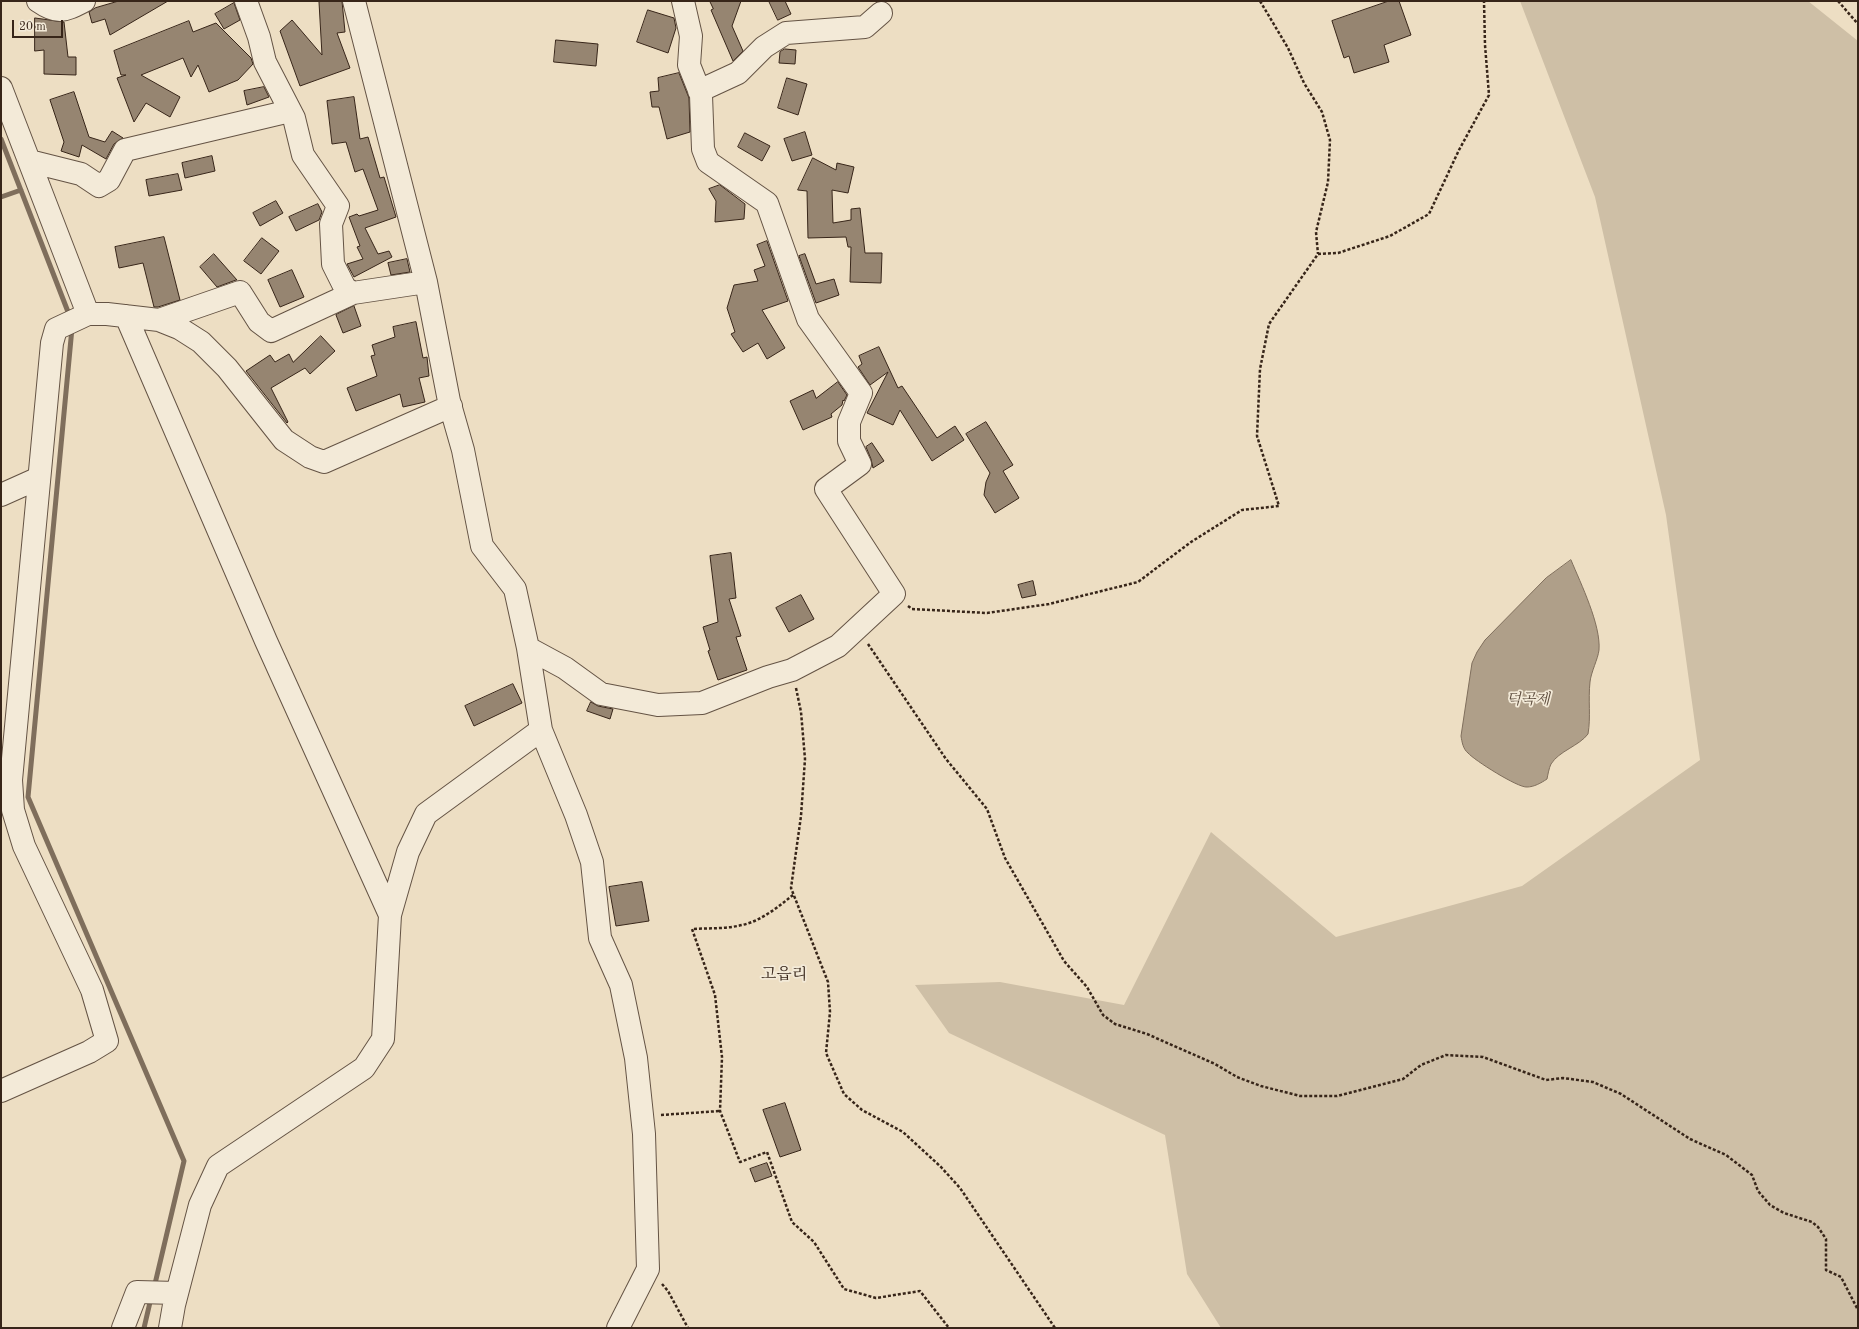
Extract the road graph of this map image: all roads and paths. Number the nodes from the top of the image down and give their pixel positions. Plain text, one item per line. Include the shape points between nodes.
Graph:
1 (38, 1) edge
2 (84, 1) edge
3 (246, 1) edge
4 (354, 1) edge
5 (683, 1) edge
6 (1260, 1) edge
7 (1484, 1) edge
8 (1838, 1) edge
9 (881, 13) dead end
10 (1858, 24) edge
11 (1, 88) edge
12 (699, 91) junction
13 (290, 111) junction
14 (29, 161) junction
15 (1318, 254) junction
16 (426, 282) junction
17 (353, 293) junction
18 (88, 314) junction
19 (126, 316) junction
20 (159, 320) junction
21 (450, 406) junction
22 (39, 478) junction
23 (1, 495) edge
24 (894, 594) junction
25 (868, 643) dead end
26 (528, 648) junction
27 (792, 670) junction
28 (541, 730) junction
29 (793, 896) junction
30 (390, 915) junction
31 (1, 1091) edge
32 (720, 1111) junction
33 (643, 1116) junction
34 (648, 1269) junction
35 (178, 1292) junction
36 (1858, 1310) edge
37 (123, 1328) edge
38 (170, 1328) edge
39 (618, 1328) edge
40 (688, 1328) edge
41 (949, 1328) edge
42 (1055, 1328) edge

1 - 2 street via 50,10 66,10
3 - 13 street via 265,62
4 - 16 street
5 - 12 street via 690,36 689,65
6 - 15 path via 1322,112 1330,140 1328,182 1316,232
7 - 15 path via 1489,95 1459,150 1429,214 1390,236 1338,253
8 - 10 path
9 - 12 street via 865,27 786,33 764,47 738,73
11 - 14 street
12 - 24 street via 702,149 708,162 767,202 808,319 861,393 849,422 849,441 860,464 826,489
13 - 14 street via 125,150 109,180 99,186 82,174
13 - 17 street via 303,155 338,206 331,224 333,264 345,288
14 - 18 street
15 - 24 path via 1269,324 1260,369 1257,436 1279,506 1242,510 1191,542 1138,582 1049,604 987,613 912,609
16 - 17 street
16 - 21 street
17 - 20 street via 271,331 259,322 240,292
18 - 19 street
18 - 22 street via 56,329 52,343
19 - 20 street
19 - 30 street via 266,641
20 - 21 street via 179,328 201,342 227,368 284,440 310,457 324,462
21 - 26 street via 463,450 482,546 515,590
22 - 23 street
22 - 31 street via 11,780 13,810 24,846 92,990 108,1041
24 - 27 street via 838,646
25 - 36 path via 946,759 987,809 1005,858 1064,961 1087,987 1102,1015 1115,1024 1147,1034 1215,1064 1237,1077 1300,1096 1338,1096 1403,1079 1421,1065 1446,1055 1483,1057 1546,1080 1563,1078 1593,1082 1620,1094 1690,1138 1726,1155 1752,1175 1758,1190 1770,1205 1784,1213 1812,1222 1818,1227 1826,1239 1826,1270 1841,1277
26 - 27 street via 565,668 601,694 658,704 702,704
26 - 28 street
27 - 29 path via 802,712 804,759 801,816 790,888
28 - 30 street via 426,814 408,852
28 - 33 street via 576,815 592,862 600,938 621,985 636,1058
29 - 32 path via 770,912 744,925 692,929 715,995 722,1057
29 - 42 path via 828,982 830,1012 826,1054 844,1094 862,1110 903,1132 960,1188
30 - 35 street via 382,1038 364,1068 218,1166 200,1205
32 - 33 path
32 - 41 path via 740,1162 767,1152 792,1222 814,1242 844,1288 876,1298 920,1291
33 - 34 street
34 - 39 street
34 - 40 path via 668,1291
35 - 37 street via 137,1292
35 - 38 street

